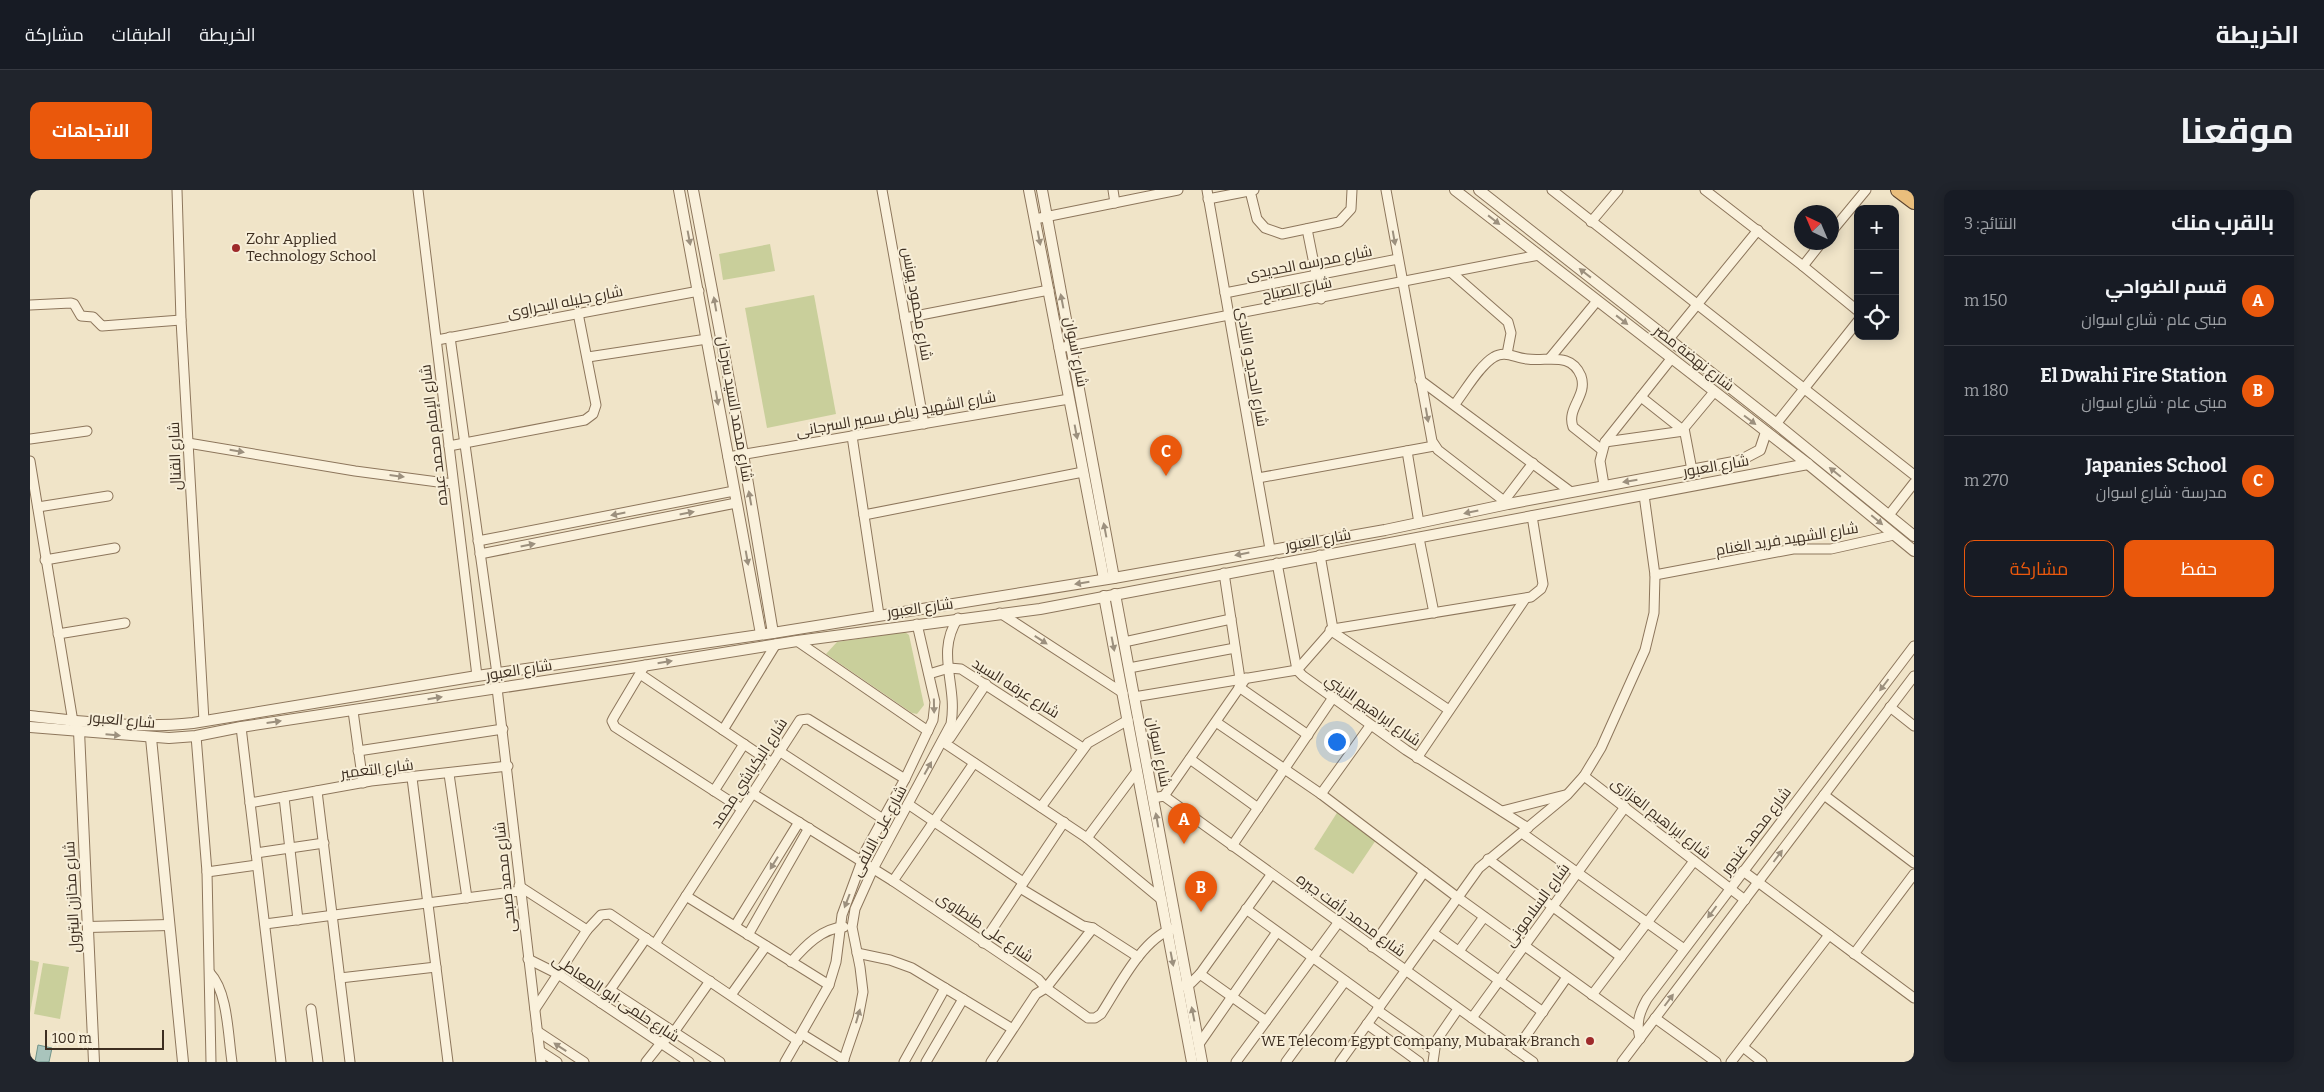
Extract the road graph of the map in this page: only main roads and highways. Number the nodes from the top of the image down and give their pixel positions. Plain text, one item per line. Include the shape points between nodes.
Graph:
1 (1898, 190) edge
2 (1914, 202) edge

1 - 2 highway

